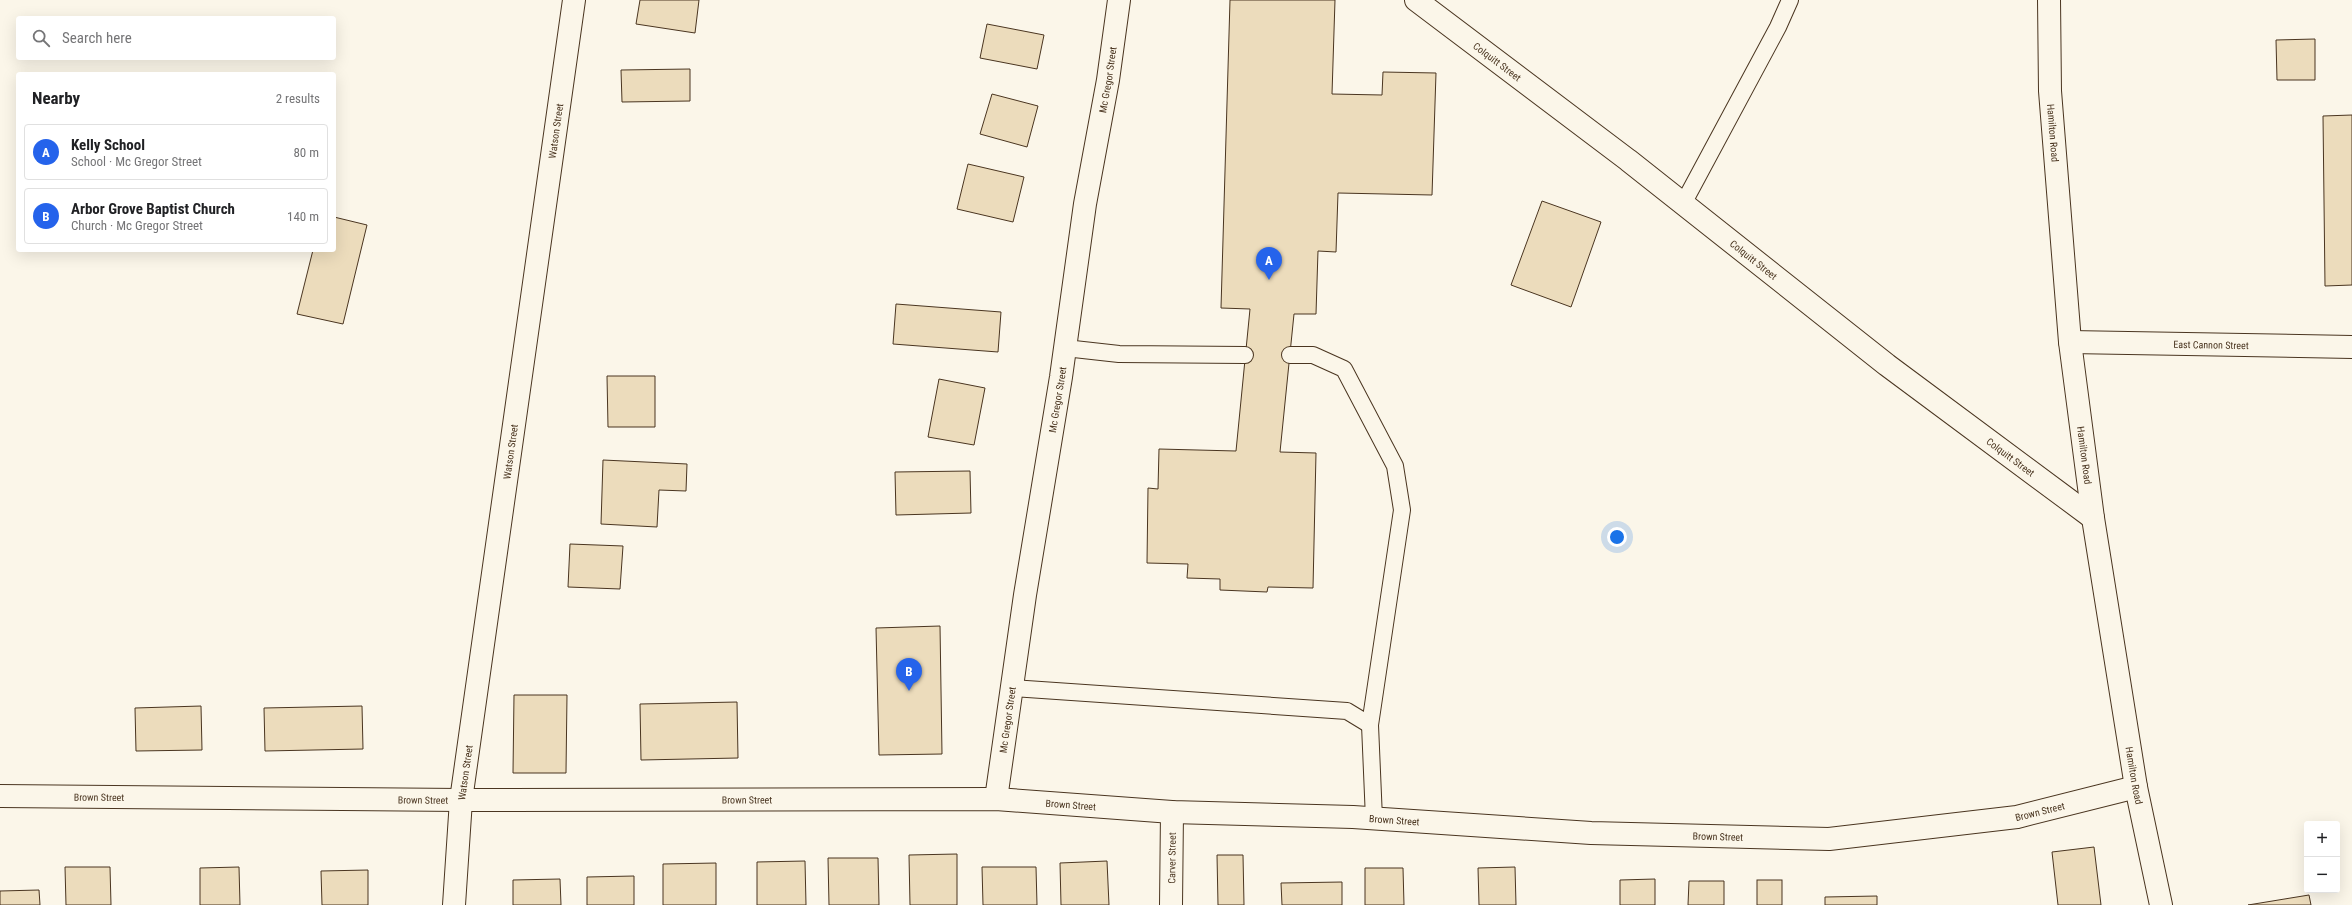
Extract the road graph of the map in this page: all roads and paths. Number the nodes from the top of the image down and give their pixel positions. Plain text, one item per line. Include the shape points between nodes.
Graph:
1 (574, 0) edge
2 (1119, 0) edge
3 (1416, 0) edge
4 (1790, 0) edge
5 (2049, 0) edge
6 (1683, 204) junction
7 (2070, 342) junction
8 (2352, 347) edge
9 (1065, 348) junction
10 (1246, 355) dead end
11 (1290, 355) dead end
12 (2093, 518) junction
13 (1012, 688) junction
14 (1370, 725) junction
15 (2136, 787) junction
16 (0, 796) edge
17 (996, 799) junction
18 (461, 800) junction
19 (1172, 812) junction
20 (1374, 819) junction
21 (454, 905) edge
22 (1171, 905) edge
23 (2161, 905) edge

1 - 18 main road, Watson Street
2 - 9 main road, Mc Gregor Street via 1108,80 1085,204
3 - 6 main road, Colquitt Street
4 - 6 lane
5 - 7 main road, Hamilton Road via 2050,91
6 - 12 main road, Colquitt Street via 1887,365
7 - 8 main road, East Cannon Street
7 - 12 main road, Hamilton Road
9 - 10 lane via 1119,354
9 - 13 main road, Mc Gregor Street
11 - 14 lane via 1313,355 1344,369 1395,466 1402,510
12 - 15 main road, Hamilton Road
13 - 14 lane via 1347,711
13 - 17 main road, Mc Gregor Street
14 - 20 lane
15 - 20 main road, Brown Street via 2018,817 1829,839 1591,833
15 - 23 main road, Hamilton Road
16 - 18 main road, Brown Street
17 - 18 main road, Brown Street
17 - 19 main road, Brown Street
18 - 21 main road, Watson Street
19 - 20 main road, Brown Street
19 - 22 main road, Carver Street

